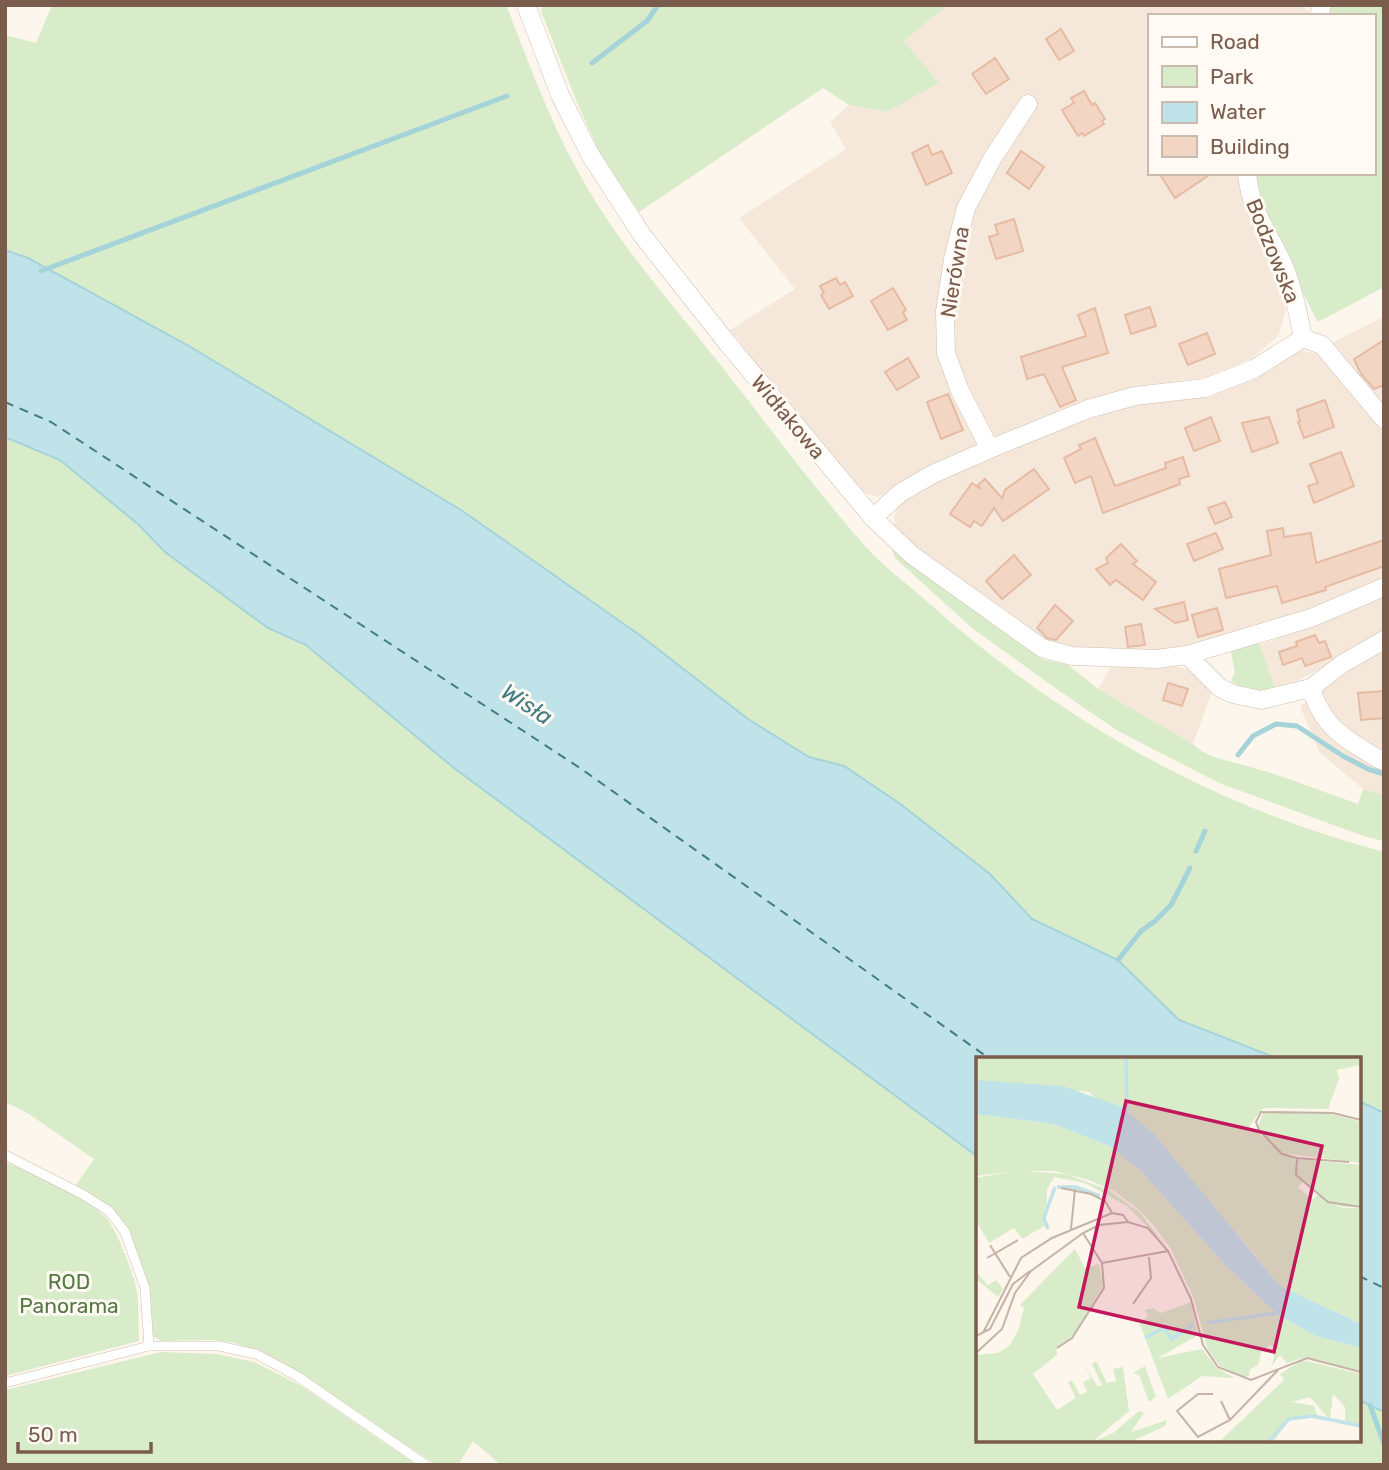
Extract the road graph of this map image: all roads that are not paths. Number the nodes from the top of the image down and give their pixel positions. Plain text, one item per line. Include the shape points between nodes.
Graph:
1 (526, 5) edge
2 (1028, 104) dead end
3 (1247, 175) edge
4 (1303, 338) junction
5 (1384, 419) edge
6 (990, 449) junction
7 (873, 518) junction
8 (1384, 587) edge
9 (1384, 640) edge
10 (1187, 655) junction
11 (1311, 688) junction
12 (1384, 761) edge
13 (5, 1155) edge
14 (149, 1346) junction
15 (5, 1383) edge
16 (426, 1465) edge

1 - 7 street, Widłakowa via 560,95 591,156 642,234
2 - 6 street, Nierówna via 966,208 945,312 946,353
3 - 4 street, Bodzowska via 1251,203 1283,264
4 - 5 street via 1322,345
4 - 6 street via 1254,369 1205,388 1135,396 1088,409
6 - 7 street via 922,480
7 - 10 street, Widłakowa via 912,555 1042,648 1072,656 1157,659
8 - 10 street, Widłakowa via 1311,618
9 - 11 street
10 - 11 street via 1214,684 1233,694 1261,700
11 - 12 street via 1329,726
13 - 14 lane via 109,1211 125,1232 145,1288
14 - 15 lane
14 - 16 lane via 219,1346 256,1354 297,1376

